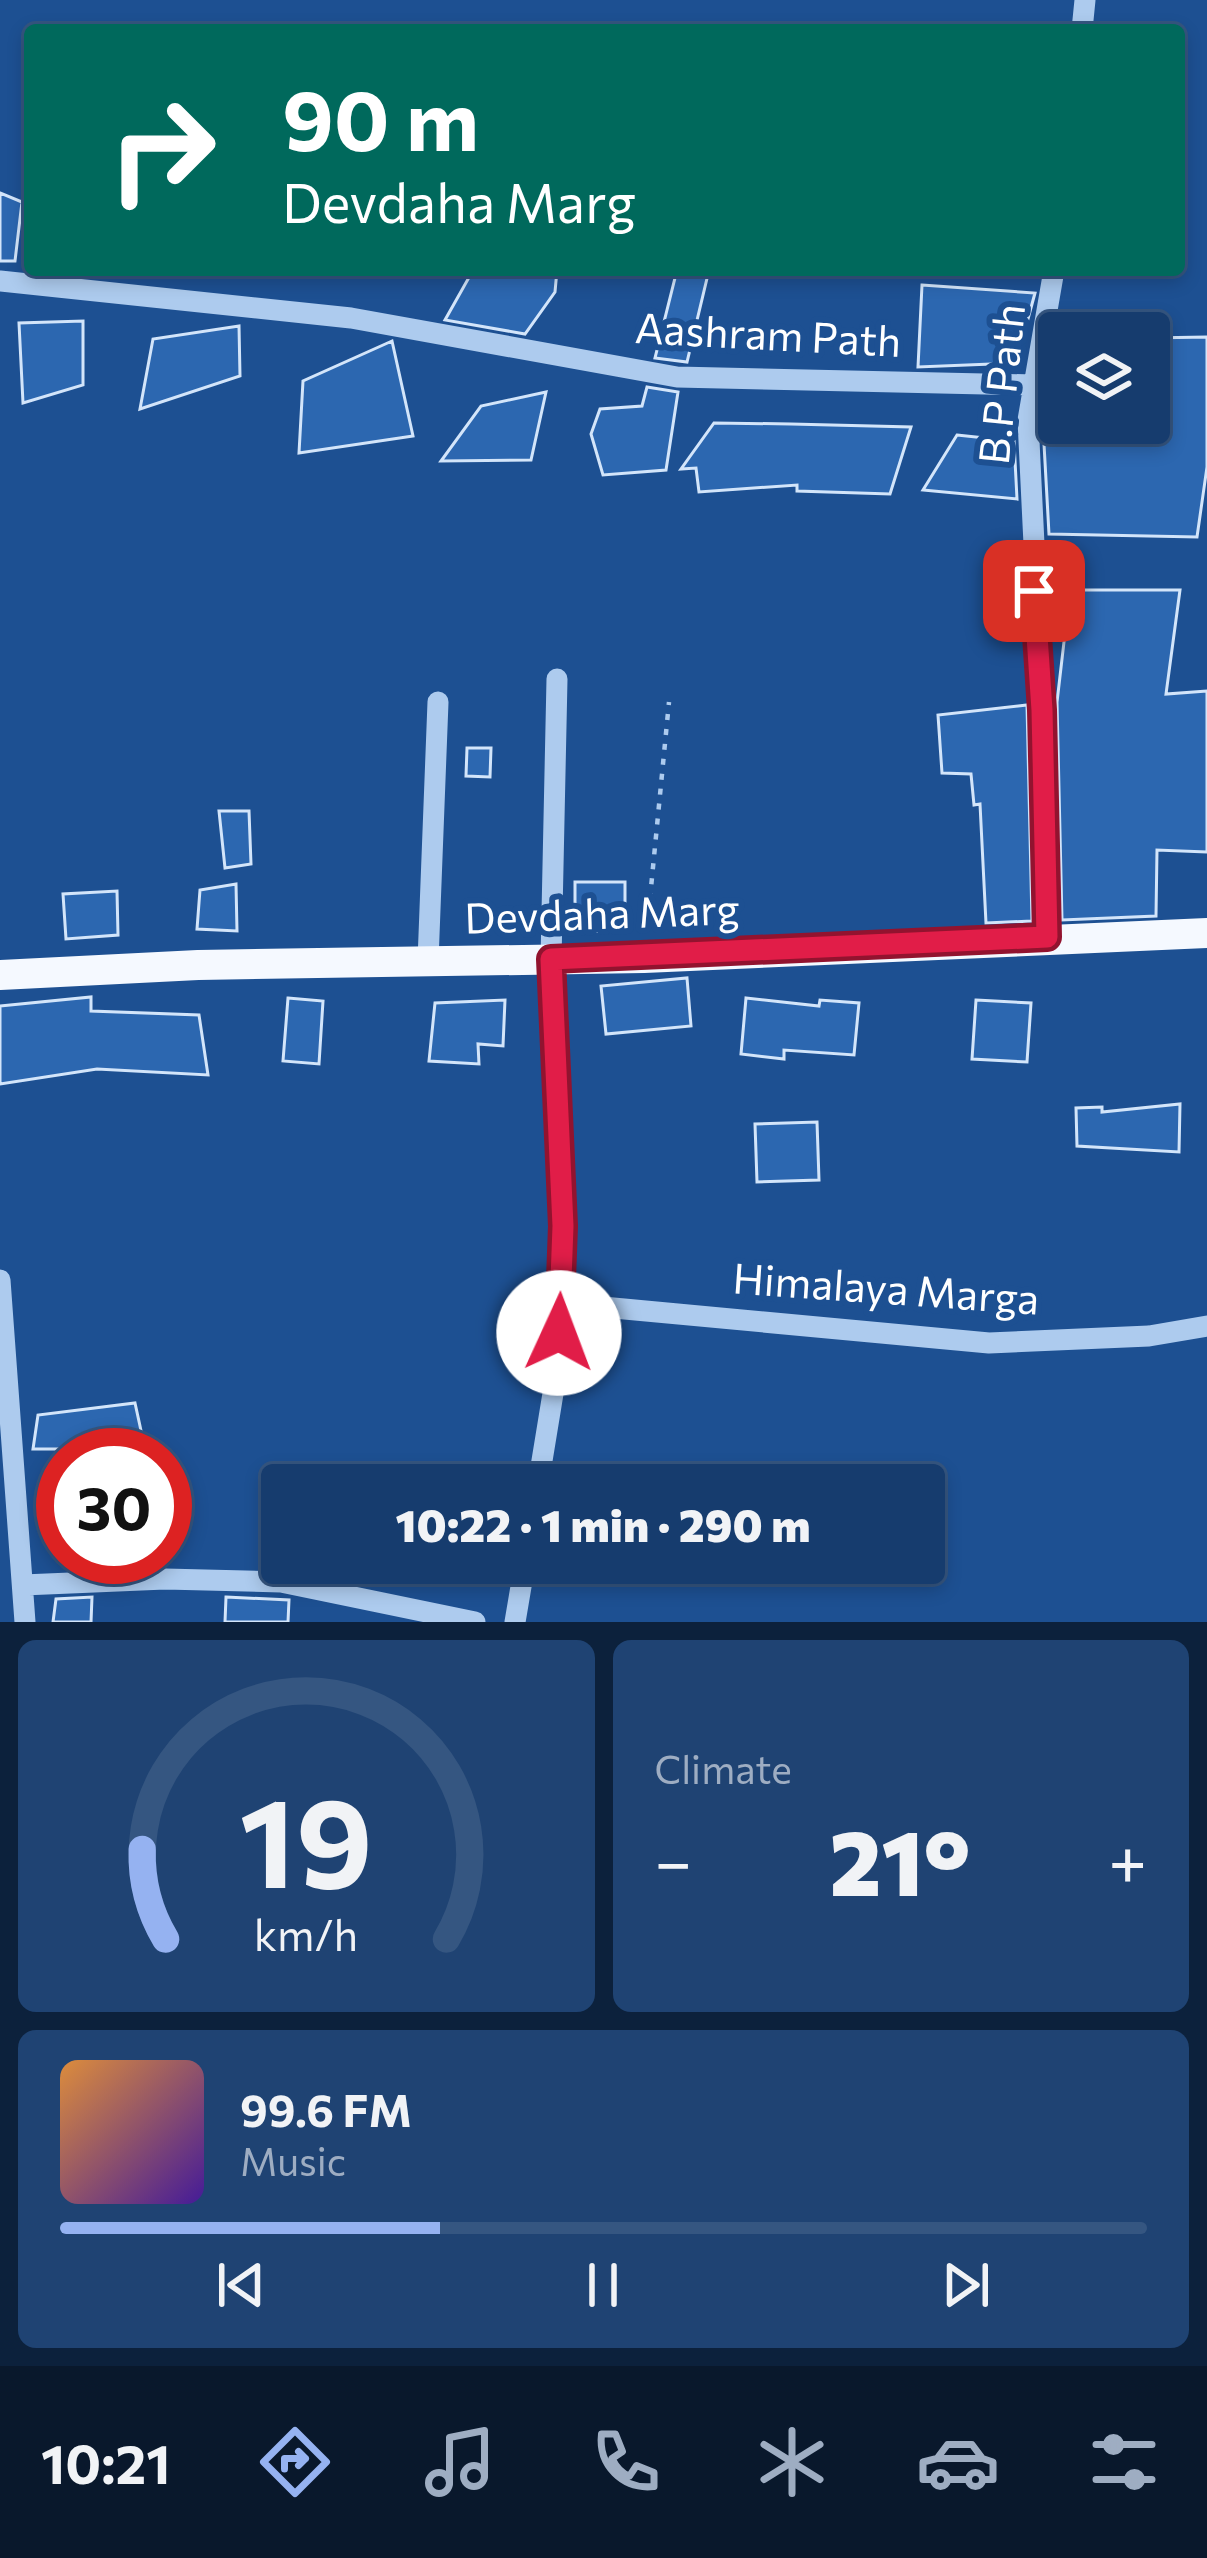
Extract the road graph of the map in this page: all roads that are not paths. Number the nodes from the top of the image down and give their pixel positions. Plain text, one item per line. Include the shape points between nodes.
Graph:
1 (1053, 276) edge
2 (0, 281) edge
3 (1034, 386) junction
4 (557, 679) dead end
5 (438, 702) dead end
6 (1207, 933) edge
7 (1047, 937) junction
8 (551, 959) junction
9 (428, 961) junction
10 (0, 975) edge
11 (0, 1280) edge
12 (560, 1303) junction
13 (1207, 1326) edge
14 (541, 1464) edge
15 (521, 1584) edge
16 (23, 1585) junction
17 (25, 1622) edge
18 (475, 1622) edge
19 (515, 1622) edge

1 - 3 street, B.P Path
2 - 3 street, Aashram Path via 351,318 677,377
3 - 7 street, B.P Path via 1028,420
4 - 8 street
5 - 9 street
6 - 7 main road, Devdaha Marg
7 - 8 main road, Devdaha Marg
8 - 9 main road, Devdaha Marg
8 - 12 street
9 - 10 main road, Devdaha Marg
11 - 16 street
12 - 13 street, Himalaya Marga via 988,1342
12 - 14 street
15 - 19 street
16 - 17 street
16 - 18 street via 281,1582

